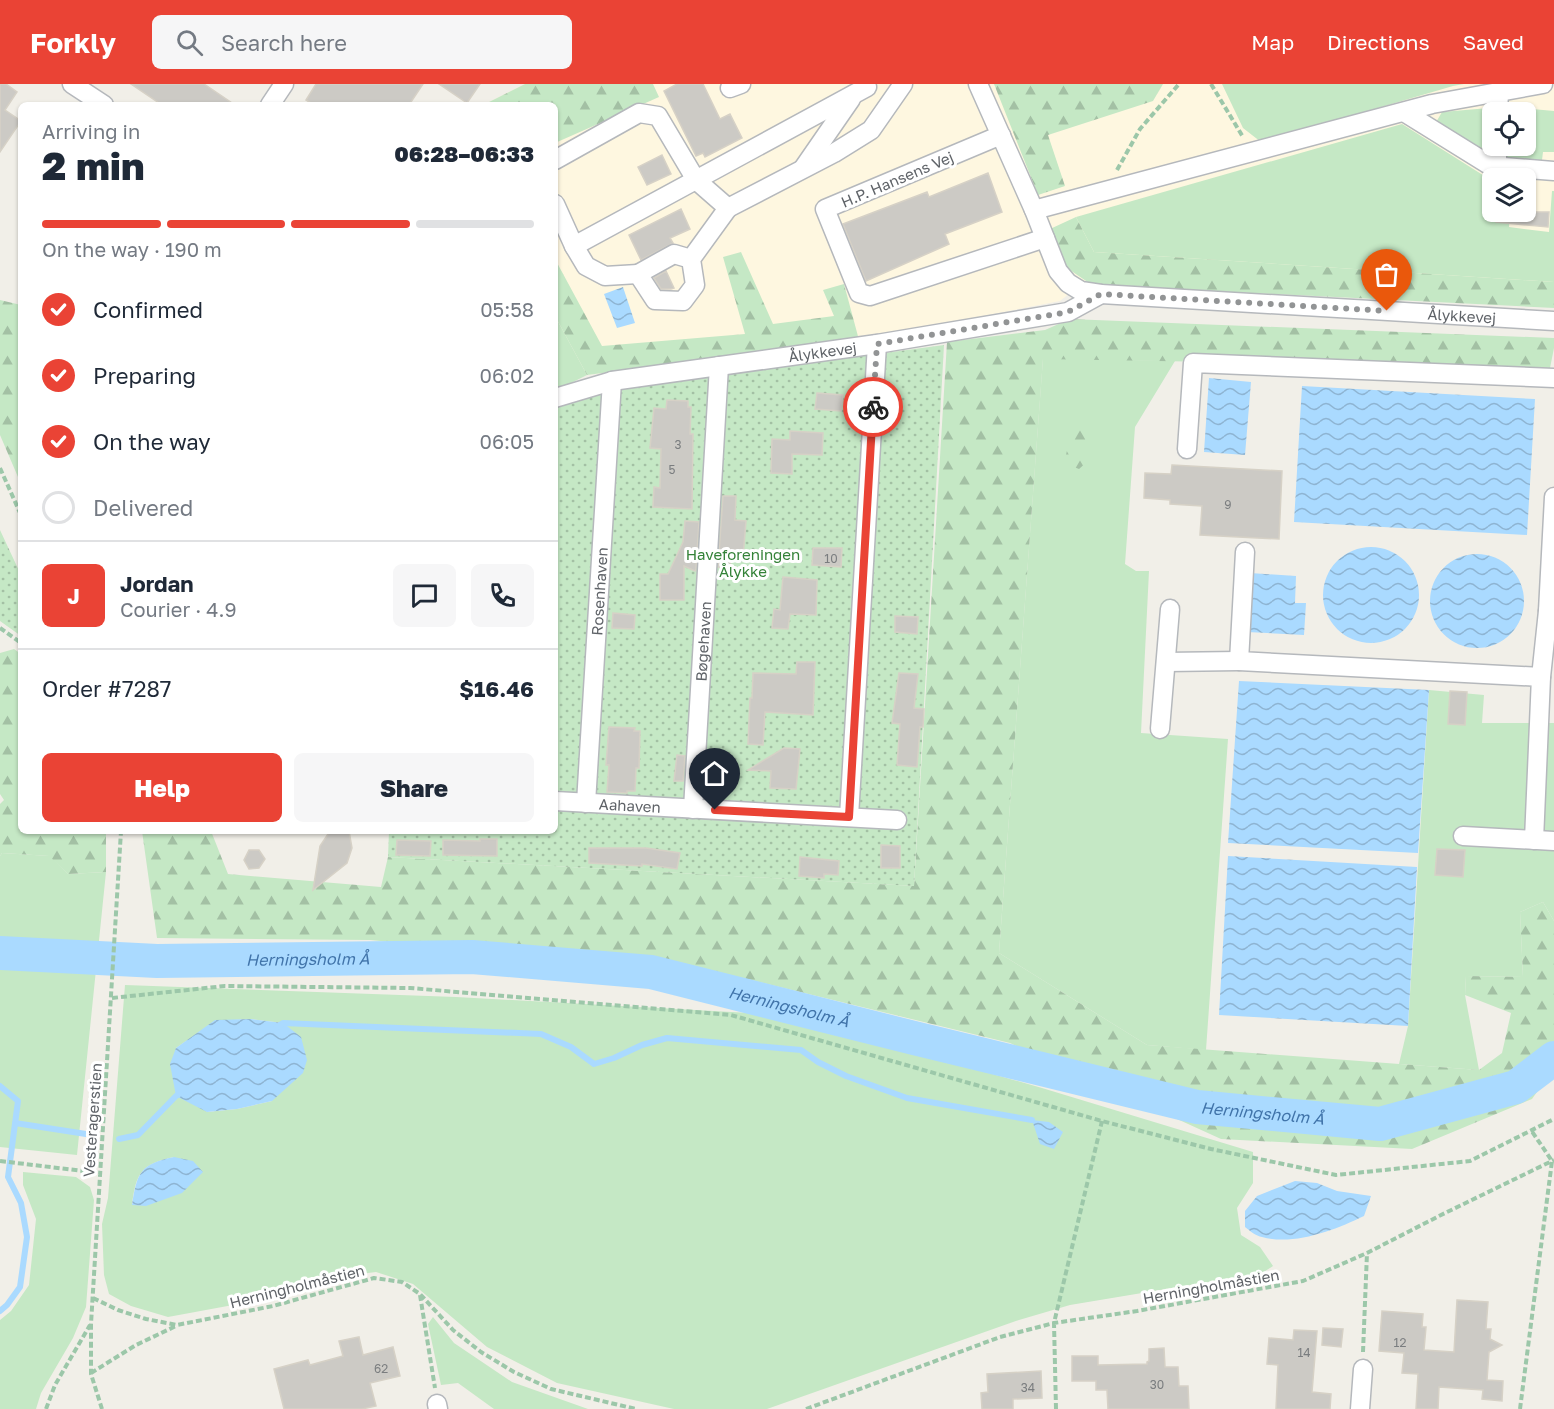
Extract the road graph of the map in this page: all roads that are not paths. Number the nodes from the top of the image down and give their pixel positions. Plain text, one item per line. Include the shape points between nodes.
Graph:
1 (72, 84) edge
2 (284, 84) edge
3 (903, 84) edge
4 (978, 84) edge
5 (1543, 84) edge
6 (866, 88) edge
7 (1499, 92) junction
8 (99, 102) edge
9 (272, 102) edge
10 (1498, 102) edge
11 (1404, 112) junction
12 (1001, 135) junction
13 (1497, 156) edge
14 (558, 158) edge
15 (1497, 166) junction
16 (803, 169) junction
17 (1554, 171) edge
18 (696, 180) junction
19 (728, 208) junction
20 (1034, 210) junction
21 (558, 211) edge
22 (1045, 238) junction
23 (574, 246) junction
24 (691, 259) junction
25 (638, 274) junction
26 (1101, 294) junction
27 (1554, 321) edge
28 (877, 344) junction
29 (719, 366) junction
30 (1554, 378) edge
31 (612, 381) junction
32 (558, 397) edge
33 (1186, 449) dead end
34 (1554, 497) edge
35 (1245, 552) dead end
36 (1170, 609) dead end
37 (1551, 611) edge
38 (1239, 661) junction
39 (1166, 662) junction
40 (1541, 677) junction
41 (1160, 729) dead end
42 (558, 801) edge
43 (586, 803) junction
44 (693, 809) junction
45 (849, 817) junction
46 (897, 820) dead end
47 (1463, 836) dead end
48 (1534, 840) junction
49 (1554, 841) edge
50 (1363, 1370) road end
51 (1360, 1409) edge

1 - 8 street
2 - 9 street
3 - 16 street via 871,130
4 - 12 street
5 - 7 street
6 - 16 street
6 - 18 street
7 - 10 street
7 - 11 street
11 - 15 street via 1491,166
11 - 20 street
12 - 20 street
12 - 22 street, H.P. Hansens Vej via 825,209 859,293 870,296
13 - 15 street
14 - 18 street via 639,113 658,116
15 - 17 street
16 - 19 street
18 - 19 street
18 - 23 street
19 - 24 street
20 - 22 street
21 - 23 street
22 - 26 street via 1058,271 1068,283 1081,291
23 - 25 street via 586,266 605,276
24 - 25 street via 675,254
24 - 25 street via 695,285 683,301 655,300
26 - 27 street, Ålykkevej
26 - 28 street, Ålykkevej via 1068,312
28 - 29 street, Ålykkevej
28 - 45 street
29 - 31 street, Ålykkevej
29 - 44 street, Bøgehaven
30 - 33 street via 1193,363
31 - 32 street, Ålykkevej
31 - 43 street, Rosenhaven
34 - 37 street
35 - 38 street
36 - 39 street
37 - 40 street
38 - 39 street
38 - 40 street
39 - 41 street
40 - 48 street
42 - 43 street, Aahaven
43 - 44 street, Aahaven
44 - 45 street, Aahaven
45 - 46 street, Aahaven
47 - 48 street
48 - 49 street
50 - 51 street

